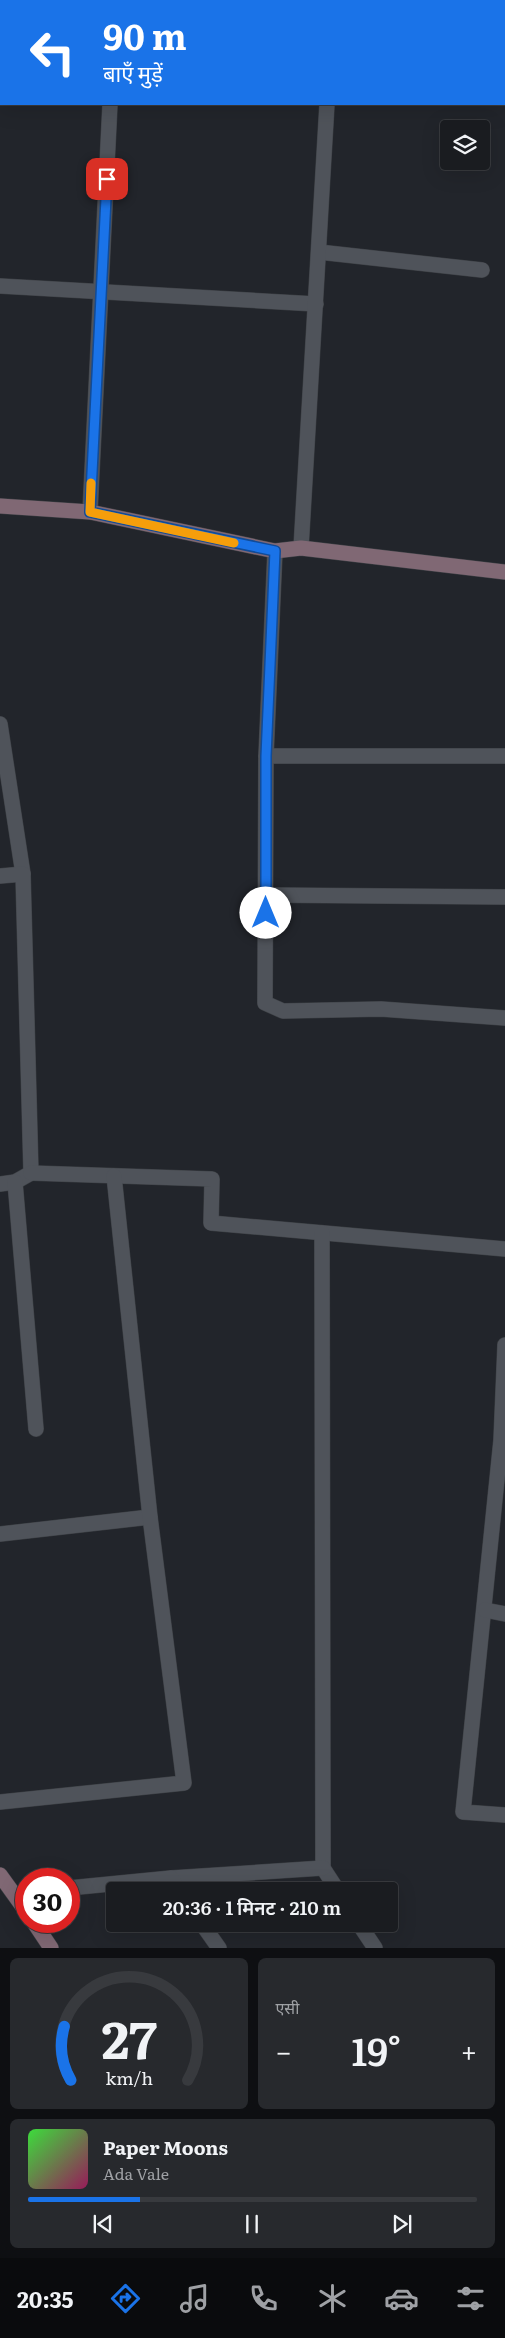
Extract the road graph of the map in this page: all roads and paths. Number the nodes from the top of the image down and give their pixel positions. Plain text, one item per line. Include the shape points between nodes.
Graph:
1 (110, 105) edge
2 (327, 105) edge
3 (319, 252) junction
4 (482, 270) dead end
5 (0, 286) edge
6 (101, 291) junction
7 (316, 304) junction
8 (0, 506) edge
9 (90, 512) junction
10 (301, 548) junction
11 (275, 551) junction
12 (505, 572) edge
13 (0, 724) edge
14 (266, 756) junction
15 (505, 756) edge
16 (23, 874) junction
17 (0, 876) edge
18 (266, 895) junction
19 (505, 898) edge
20 (505, 1018) edge
21 (30, 1173) junction
22 (114, 1176) junction
23 (16, 1182) junction
24 (0, 1184) edge
25 (322, 1233) junction
26 (505, 1249) edge
27 (505, 1346) edge
28 (36, 1429) dead end
29 (503, 1440) edge
30 (150, 1516) junction
31 (0, 1534) edge
32 (485, 1610) junction
33 (505, 1614) edge
34 (0, 1802) edge
35 (505, 1815) edge
36 (323, 1868) junction
37 (0, 1875) edge
38 (171, 1878) junction
39 (174, 1882) edge
40 (332, 1882) edge
41 (80, 1887) edge
42 (15, 1888) edge
43 (208, 1932) edge
44 (364, 1932) edge
45 (41, 1933) edge
46 (51, 1948) edge
47 (219, 1948) edge
48 (375, 1948) edge

1 - 6 street
2 - 3 street
3 - 4 street
3 - 7 street
5 - 6 street
6 - 7 street
6 - 9 street
7 - 10 street
8 - 9 street
9 - 11 street
10 - 11 street
10 - 12 street
11 - 14 street
13 - 16 street
14 - 15 street
14 - 18 street
16 - 17 street
16 - 21 street
18 - 19 street
18 - 20 street via 265,1004 283,1011 381,1009
21 - 22 street
21 - 23 street
22 - 25 street via 212,1179 211,1223
22 - 30 street
23 - 24 street
23 - 28 street
25 - 26 street
25 - 36 street
27 - 29 street
29 - 32 street
30 - 31 street
30 - 34 street via 184,1783
32 - 33 street
32 - 35 street via 463,1812
36 - 38 street
36 - 40 street
37 - 42 street
38 - 39 street
38 - 41 street
43 - 47 street
44 - 48 street
45 - 46 street

